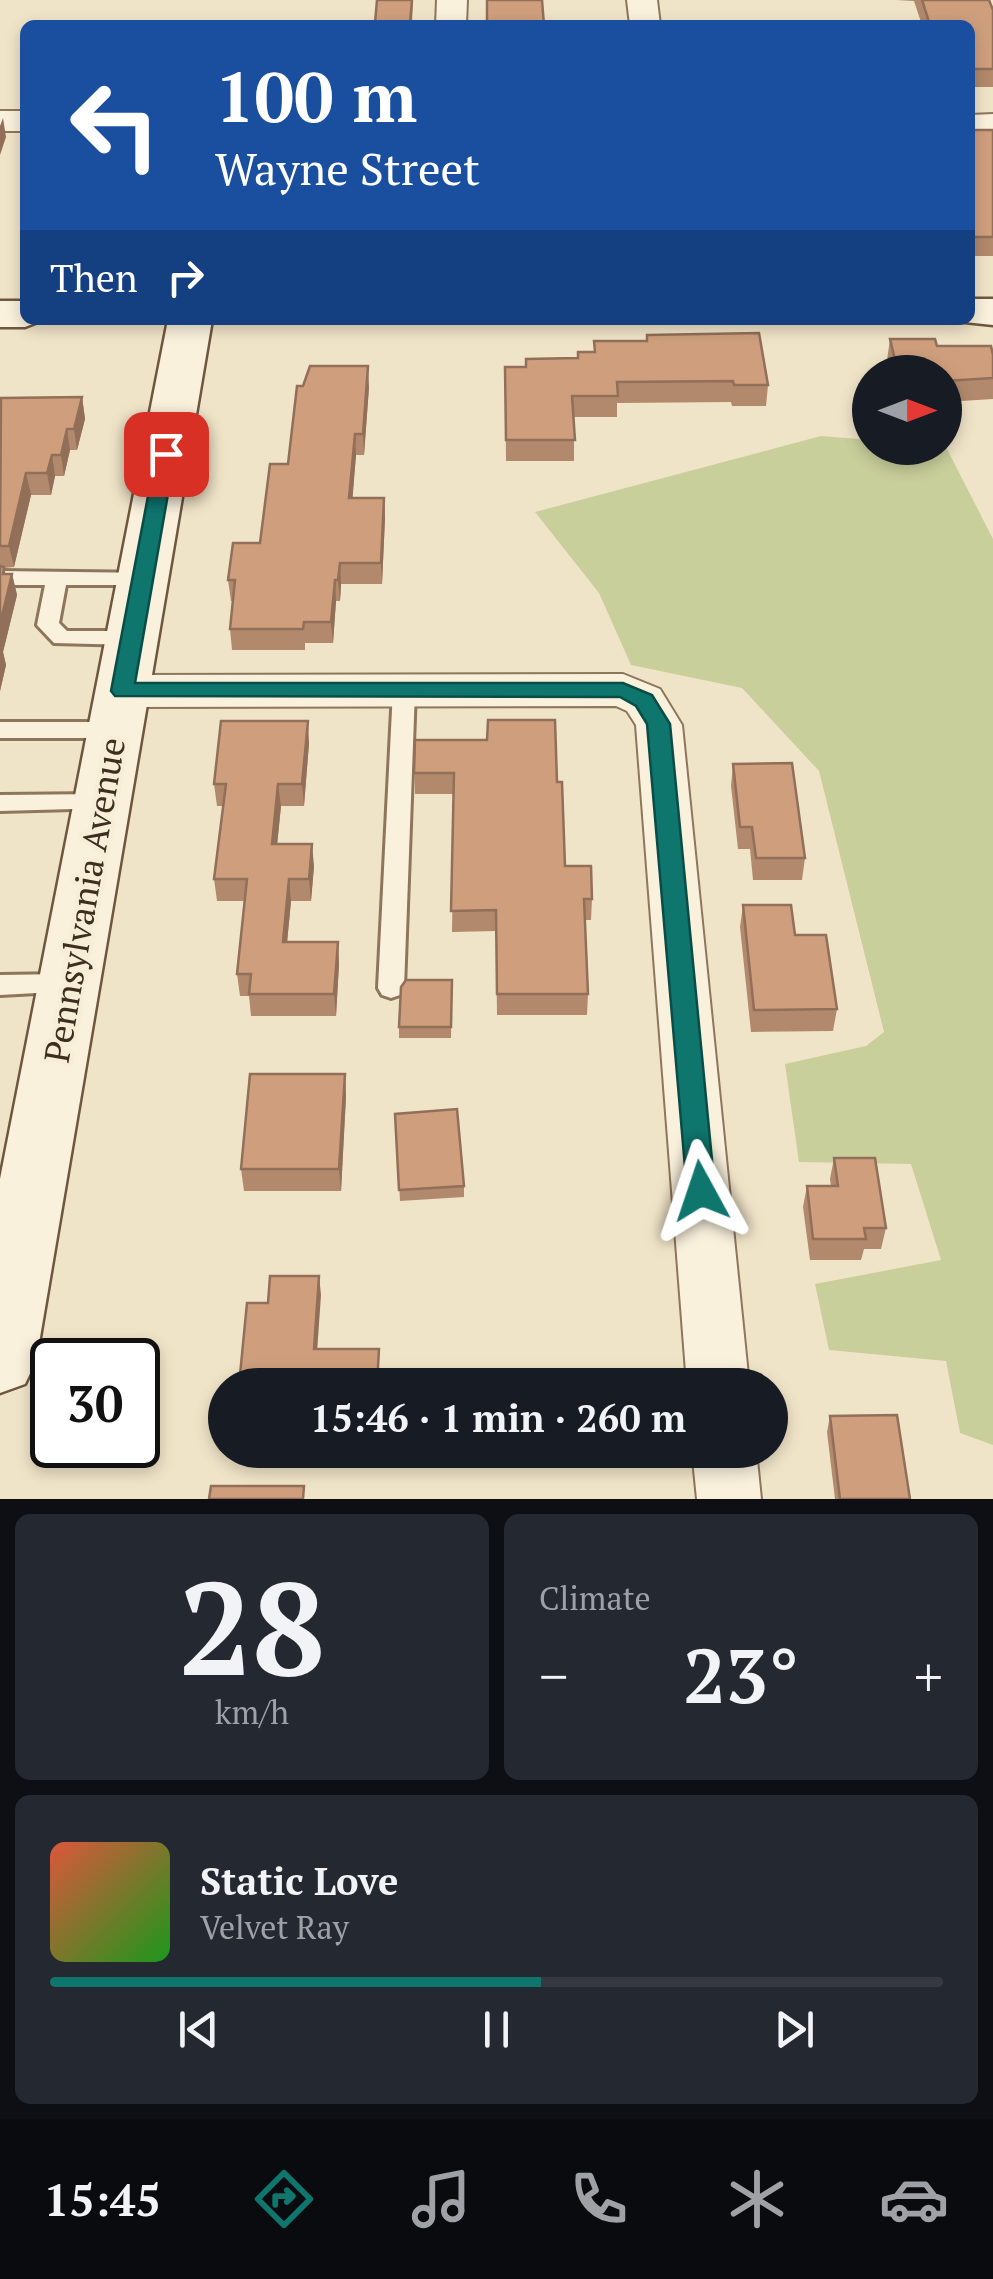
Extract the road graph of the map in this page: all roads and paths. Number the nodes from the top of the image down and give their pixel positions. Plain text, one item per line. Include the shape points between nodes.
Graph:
1 (189, 325) edge
2 (0, 578) edge
3 (57, 578) junction
4 (143, 578) junction
5 (123, 686) junction
6 (404, 690) junction
7 (0, 730) edge
8 (102, 802) junction
9 (0, 803) edge
10 (69, 984) junction
11 (0, 985) edge
12 (390, 988) dead end
13 (12, 1224) edge
14 (0, 1361) edge
15 (716, 1368) edge
16 (726, 1468) edge
17 (729, 1499) edge

1 - 4 main road, Pennsylvania Avenue
2 - 3 lane
3 - 4 lane
3 - 5 lane via 48,625
4 - 5 main road, Pennsylvania Avenue
5 - 6 street
5 - 7 lane
5 - 8 main road, Pennsylvania Avenue
6 - 12 lane
6 - 15 street via 623,690 644,700 658,724
8 - 9 lane
8 - 10 main road, Pennsylvania Avenue
10 - 11 lane
10 - 13 main road, Pennsylvania Avenue
13 - 14 main road, Pennsylvania Avenue
16 - 17 street

